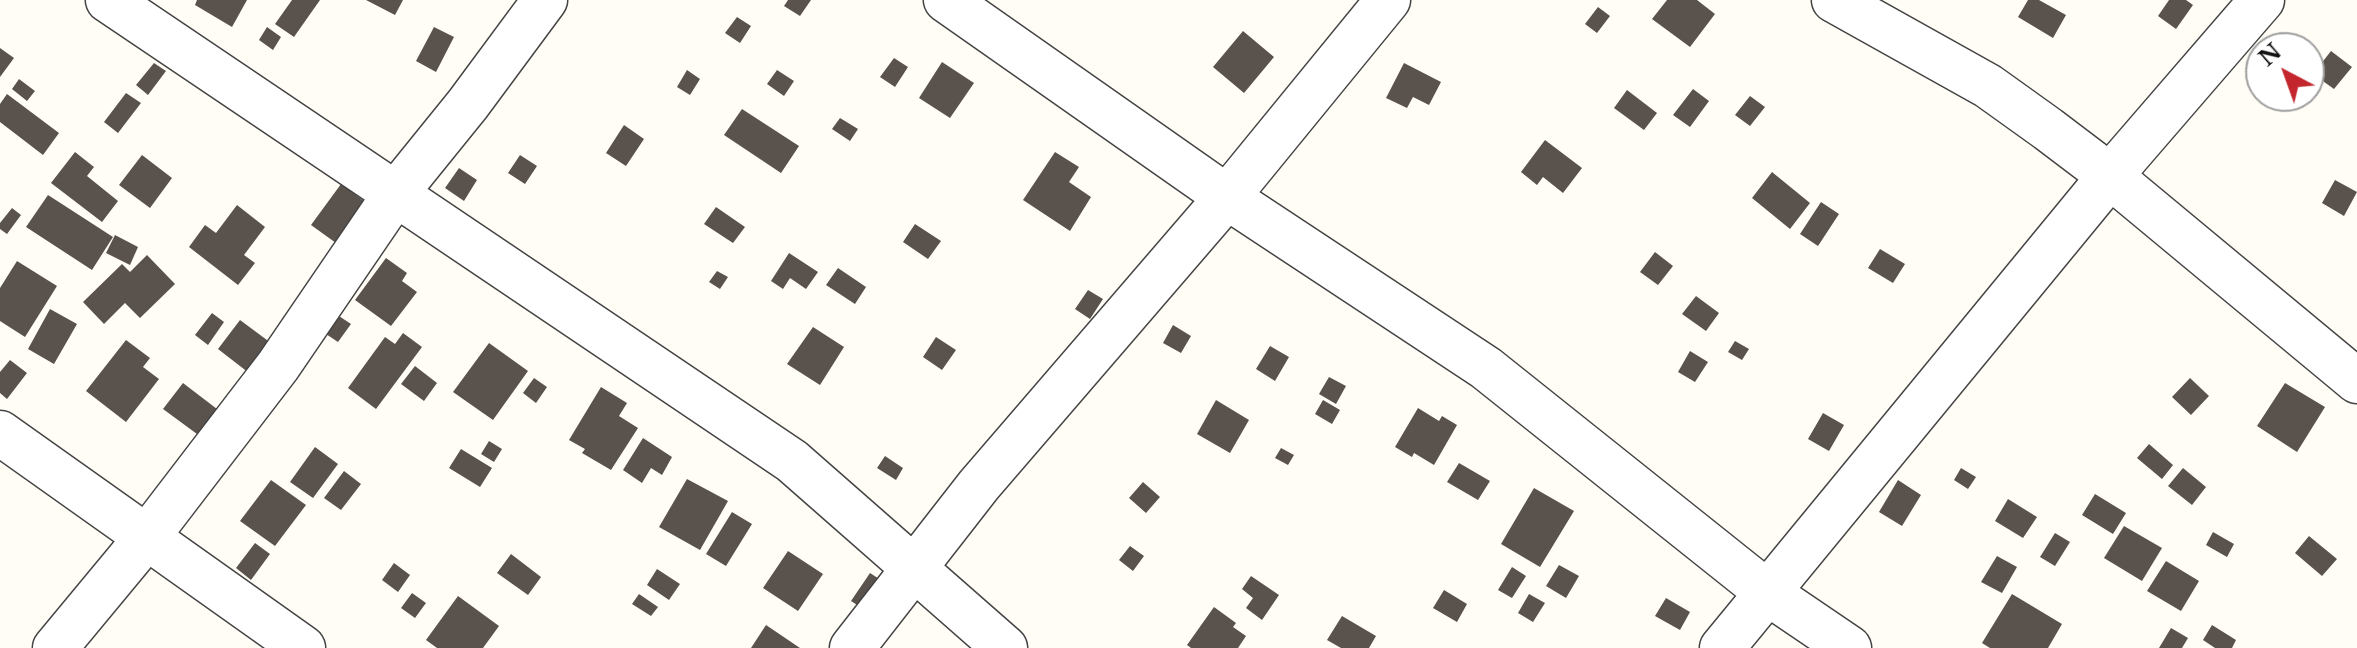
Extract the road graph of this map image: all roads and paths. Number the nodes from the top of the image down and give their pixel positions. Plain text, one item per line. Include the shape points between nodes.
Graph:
1 (108, 0) edge
2 (545, 0) edge
3 (946, 0) edge
4 (1388, 0) edge
5 (1834, 0) edge
6 (2262, 0) edge
7 (2110, 176) junction
8 (396, 193) junction
9 (1227, 197) junction
10 (2357, 381) edge
11 (0, 433) edge
12 (147, 537) junction
13 (915, 568) junction
14 (1768, 593) junction
15 (55, 648) edge
16 (303, 648) edge
17 (852, 648) edge
18 (1005, 648) edge
19 (1722, 648) edge
20 (1849, 648) edge

1 - 8 street
2 - 8 street
3 - 9 street
4 - 9 street
5 - 7 street via 1988,86
6 - 7 street
7 - 10 street
7 - 14 street
8 - 12 street via 278,366
8 - 13 street via 792,461
9 - 13 street via 979,485
9 - 14 street via 1486,368
11 - 12 street
12 - 15 street
12 - 16 street
13 - 17 street
13 - 18 street
14 - 19 street
14 - 20 street

